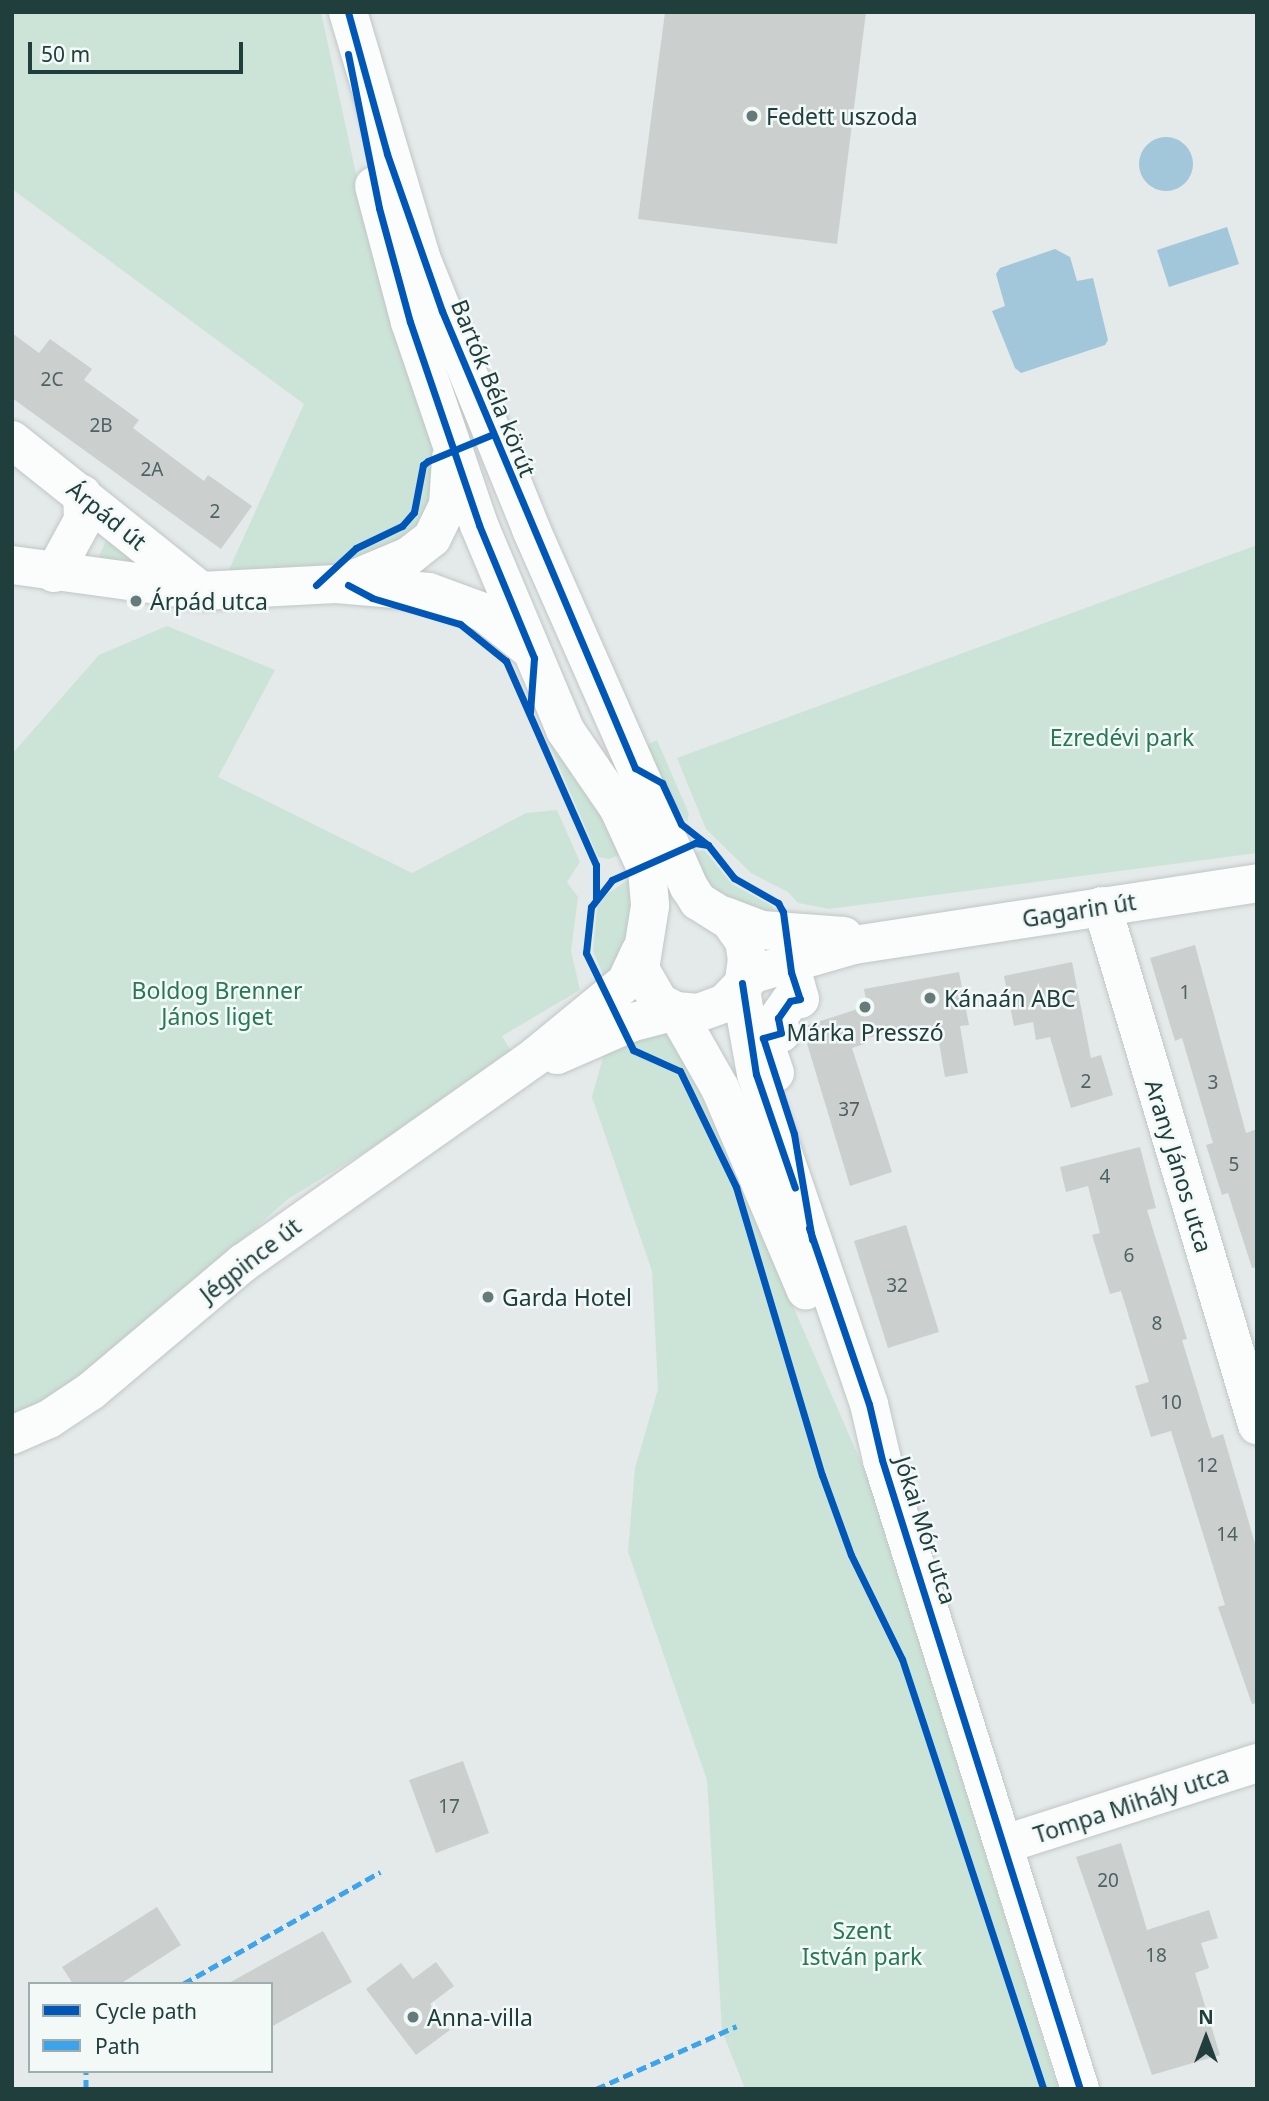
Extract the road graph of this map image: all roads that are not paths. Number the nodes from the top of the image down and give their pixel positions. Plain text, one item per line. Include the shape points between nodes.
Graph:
1 (341, 12) edge
2 (348, 12) edge
3 (450, 439) junction
4 (12, 440) edge
5 (82, 494) junction
6 (531, 529) junction
7 (487, 544) junction
8 (409, 556) junction
9 (12, 565) edge
10 (54, 573) junction
11 (335, 584) junction
12 (201, 591) junction
13 (534, 658) junction
14 (1257, 883) edge
15 (1102, 906) junction
16 (717, 912) junction
17 (902, 936) junction
18 (643, 943) junction
19 (793, 978) dead end
20 (742, 983) junction
21 (676, 1011) junction
22 (491, 1087) junction
23 (812, 1239) junction
24 (1257, 1425) edge
25 (12, 1435) edge
26 (883, 1460) junction
27 (1257, 1763) edge
28 (1005, 1843) junction
29 (1080, 2089) edge

1 - 3 street via 388,244
2 - 6 street, Bartók Béla körút via 422,260
3 - 7 street
3 - 8 street via 448,505 432,538
4 - 5 street, Árpád út
5 - 10 street via 83,520
5 - 12 street, Árpád út
6 - 7 street
6 - 16 street, Bartók Béla körút via 689,887
7 - 8 street
7 - 13 street
8 - 11 street
9 - 10 street
10 - 12 street
11 - 12 street
11 - 13 street via 452,597 504,627
13 - 18 street via 565,730 618,807 647,870 651,897
14 - 15 street, Gagarin út
15 - 17 street, Gagarin út
15 - 24 street, Arany János utca
16 - 17 street, Gagarin út via 775,932
16 - 18 street via 673,910
16 - 20 street, Bartók Béla körút via 746,948
17 - 20 street, Gagarin út via 778,965
18 - 21 street via 640,969 649,990
18 - 22 street, Jégpince út via 631,976 616,992
19 - 23 street via 800,999 790,1001 778,1018 781,1033 763,1038 794,1134
20 - 21 street, Gagarin út via 715,1009
20 - 23 street, Jókai Mór utca via 756,1074
21 - 22 street, Jégpince út via 622,1026
21 - 26 street, Jókai Mór utca via 720,1088 851,1397
22 - 25 street, Jégpince út via 243,1262 91,1391 49,1419
23 - 26 street, Jókai Mór utca via 869,1404
26 - 28 street, Jókai Mór utca
27 - 28 street, Tompa Mihály utca
28 - 29 street, Jókai Mór utca

